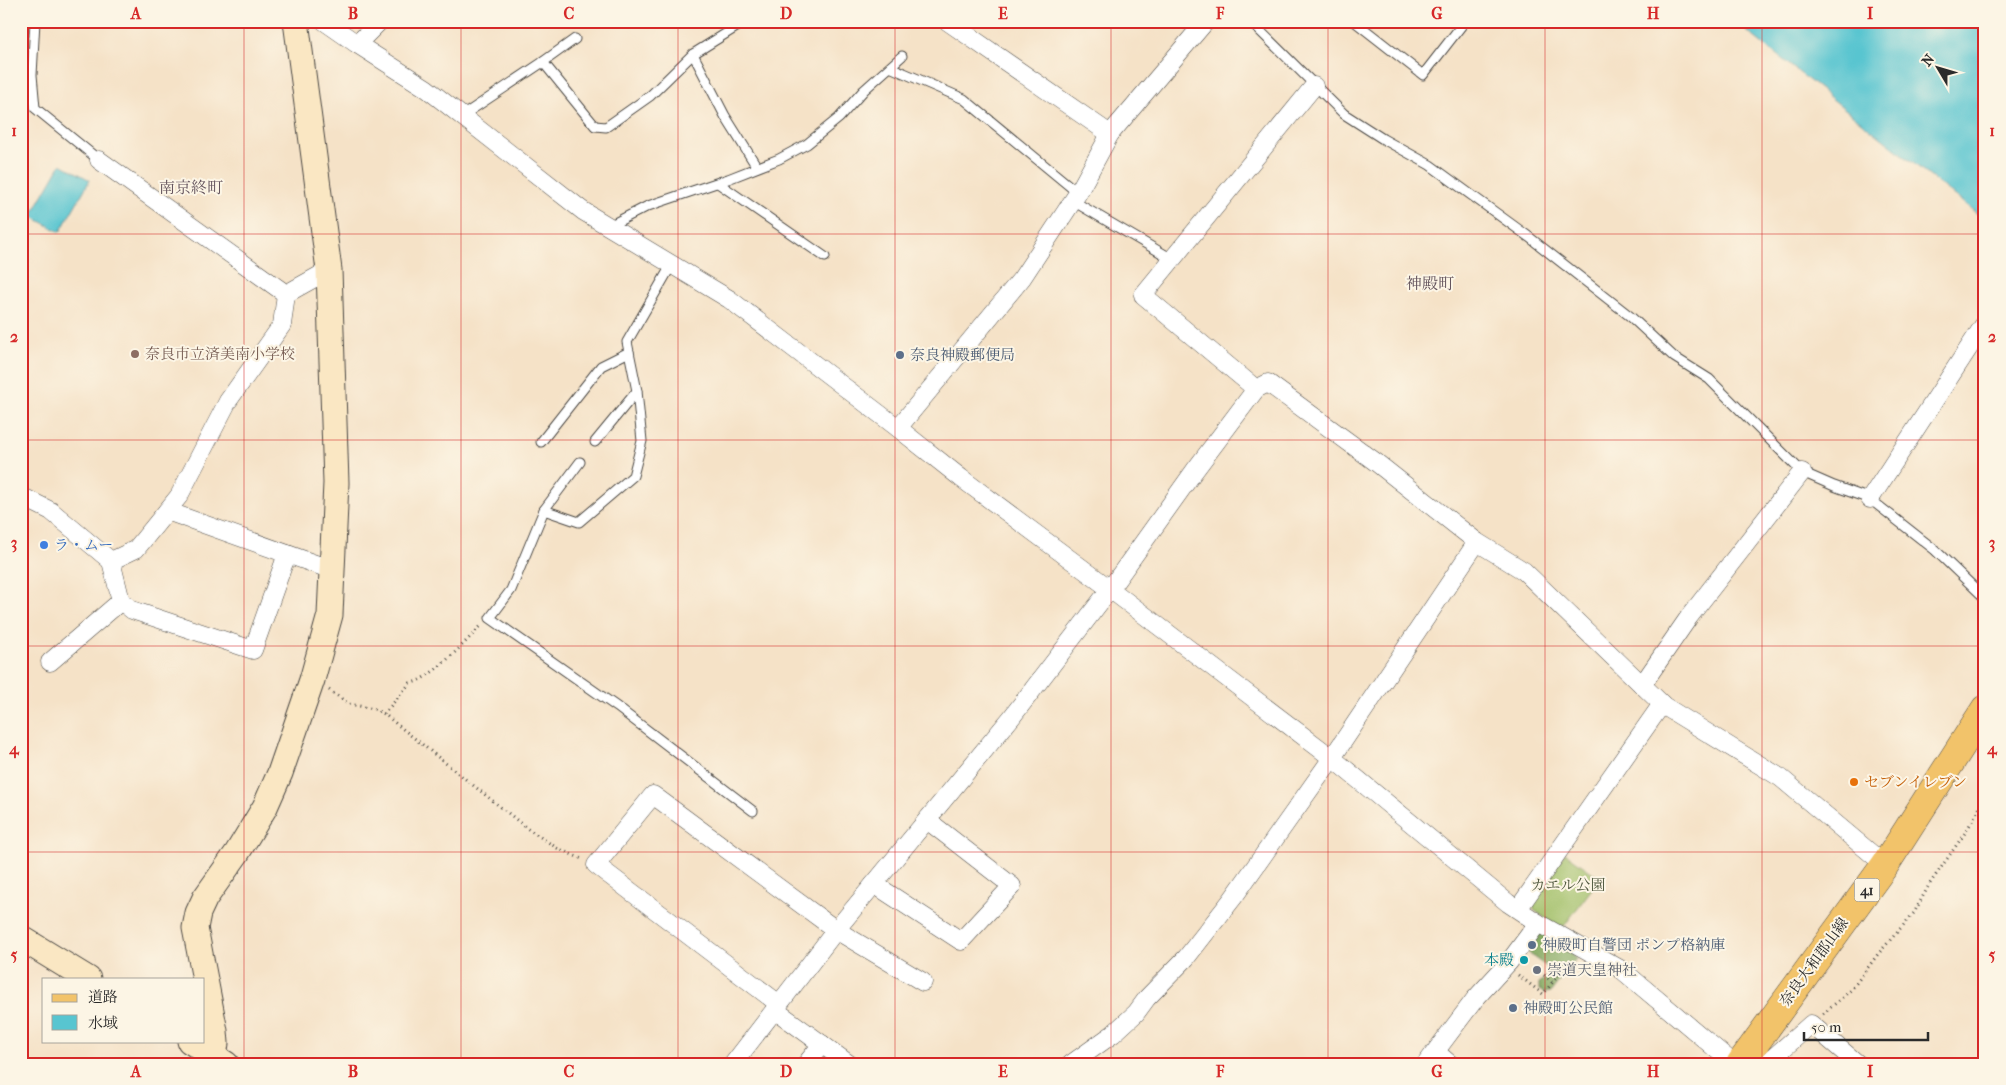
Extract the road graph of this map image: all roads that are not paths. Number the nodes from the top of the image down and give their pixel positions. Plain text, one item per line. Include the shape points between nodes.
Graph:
1 (35, 21) edge
2 (296, 21) edge
3 (324, 21) edge
4 (380, 21) edge
5 (746, 21) edge
6 (947, 21) edge
7 (1206, 21) edge
8 (1250, 21) edge
9 (1354, 21) edge
10 (1465, 21) edge
11 (734, 25) edge
12 (574, 39) dead end
13 (357, 44) junction
14 (693, 54) junction
15 (902, 56) dead end
16 (543, 62) junction
17 (890, 67) junction
18 (1314, 86) junction
19 (462, 116) junction
20 (1110, 134) junction
21 (99, 160) joint
22 (757, 168) junction
23 (718, 183) junction
24 (1076, 197) junction
25 (608, 227) junction
26 (825, 257) dead end
27 (1172, 259) junction
28 (672, 264) junction
29 (329, 270) junction
30 (286, 294) junction
31 (1985, 323) edge
32 (629, 352) junction
33 (1256, 389) junction
34 (637, 390) junction
35 (898, 428) junction
36 (541, 442) dead end
37 (595, 442) dead end
38 (580, 462) dead end
39 (1802, 472) junction
40 (21, 496) edge
41 (1870, 499) junction
42 (544, 510) junction
43 (167, 512) junction
44 (1477, 542) junction
45 (287, 554) junction
46 (111, 561) junction
47 (332, 570) junction
48 (1110, 589) junction
49 (1985, 598) edge
50 (121, 601) junction
51 (50, 662) dead end
52 (1642, 685) junction
53 (1662, 704) junction
54 (1985, 709) edge
55 (1332, 758) junction
56 (753, 811) dead end
57 (927, 820) junction
58 (1885, 865) junction
59 (874, 884) junction
60 (1518, 909) junction
61 (1538, 923) junction
62 (836, 930) junction
63 (21, 938) edge
64 (86, 978) edge
65 (205, 978) edge
66 (205, 980) edge
67 (923, 982) dead end
68 (777, 1007) junction
69 (192, 1042) edge
70 (822, 1044) junction
71 (1431, 1058) edge
72 (220, 1060) edge
73 (733, 1064) edge
74 (806, 1064) edge
75 (849, 1064) edge
76 (1071, 1064) edge
77 (1450, 1064) edge
78 (1734, 1064) edge
79 (1740, 1064) edge
80 (1766, 1064) edge
81 (1858, 1064) edge

1 - 21 lane via 32,75 36,108
2 - 29 street
3 - 13 street
4 - 13 street
5 - 11 lane
6 - 20 street
7 - 20 street
8 - 18 lane
9 - 10 lane via 1423,75
11 - 14 lane
12 - 16 lane
13 - 19 street via 426,88
14 - 16 lane via 650,96 606,127 595,126
14 - 22 lane
15 - 17 lane
16 - 19 lane
17 - 22 lane via 839,118 807,144
17 - 24 lane via 964,99
18 - 27 street
18 - 39 lane via 1344,114 1430,166 1529,237 1631,317 1674,357 1709,379
19 - 25 street via 582,212
20 - 24 street
21 - 30 street
22 - 23 lane
23 - 25 lane via 648,206
23 - 26 lane
24 - 27 lane
24 - 35 street via 1022,278
25 - 28 street
27 - 33 street via 1143,295
28 - 32 lane via 627,342
28 - 35 street via 729,299
29 - 30 street
29 - 47 street via 336,483
30 - 43 street via 282,325 228,401 179,496
31 - 41 street
32 - 34 lane
32 - 36 lane via 601,366
33 - 44 street via 1268,383 1285,394
33 - 48 street
34 - 37 lane
34 - 42 lane via 642,441 633,476 579,522
35 - 48 street
38 - 42 lane
39 - 41 lane
39 - 52 street via 1689,617
40 - 46 street via 51,511
41 - 49 lane via 1936,550
42 - 56 lane via 511,590 490,618 617,706
43 - 45 street
43 - 46 street via 136,549
44 - 52 street via 1524,570
44 - 55 street
45 - 47 street
45 - 50 street via 252,650 132,610
46 - 50 street
47 - 65 street via 330,615 280,773 265,807 198,912 195,928
48 - 55 street
48 - 57 street via 1011,718
50 - 51 street
52 - 53 street
53 - 58 street via 1781,778
53 - 60 street
54 - 58 main road, 奈良大和郡山線 / 41
55 - 60 street
55 - 76 street via 1186,958 1136,1013
57 - 59 street
57 - 59 street via 1012,886 961,941
58 - 79 main road, 奈良大和郡山線 / 41
59 - 62 street
60 - 61 street
61 - 71 street
61 - 78 street via 1622,970
62 - 67 street
62 - 68 street
62 - 68 street via 653,795 596,865
63 - 64 street
66 - 72 street
68 - 70 street
68 - 73 street
69 - 72 street
70 - 74 street
70 - 75 street
71 - 77 street
80 - 81 street via 1811,1024

